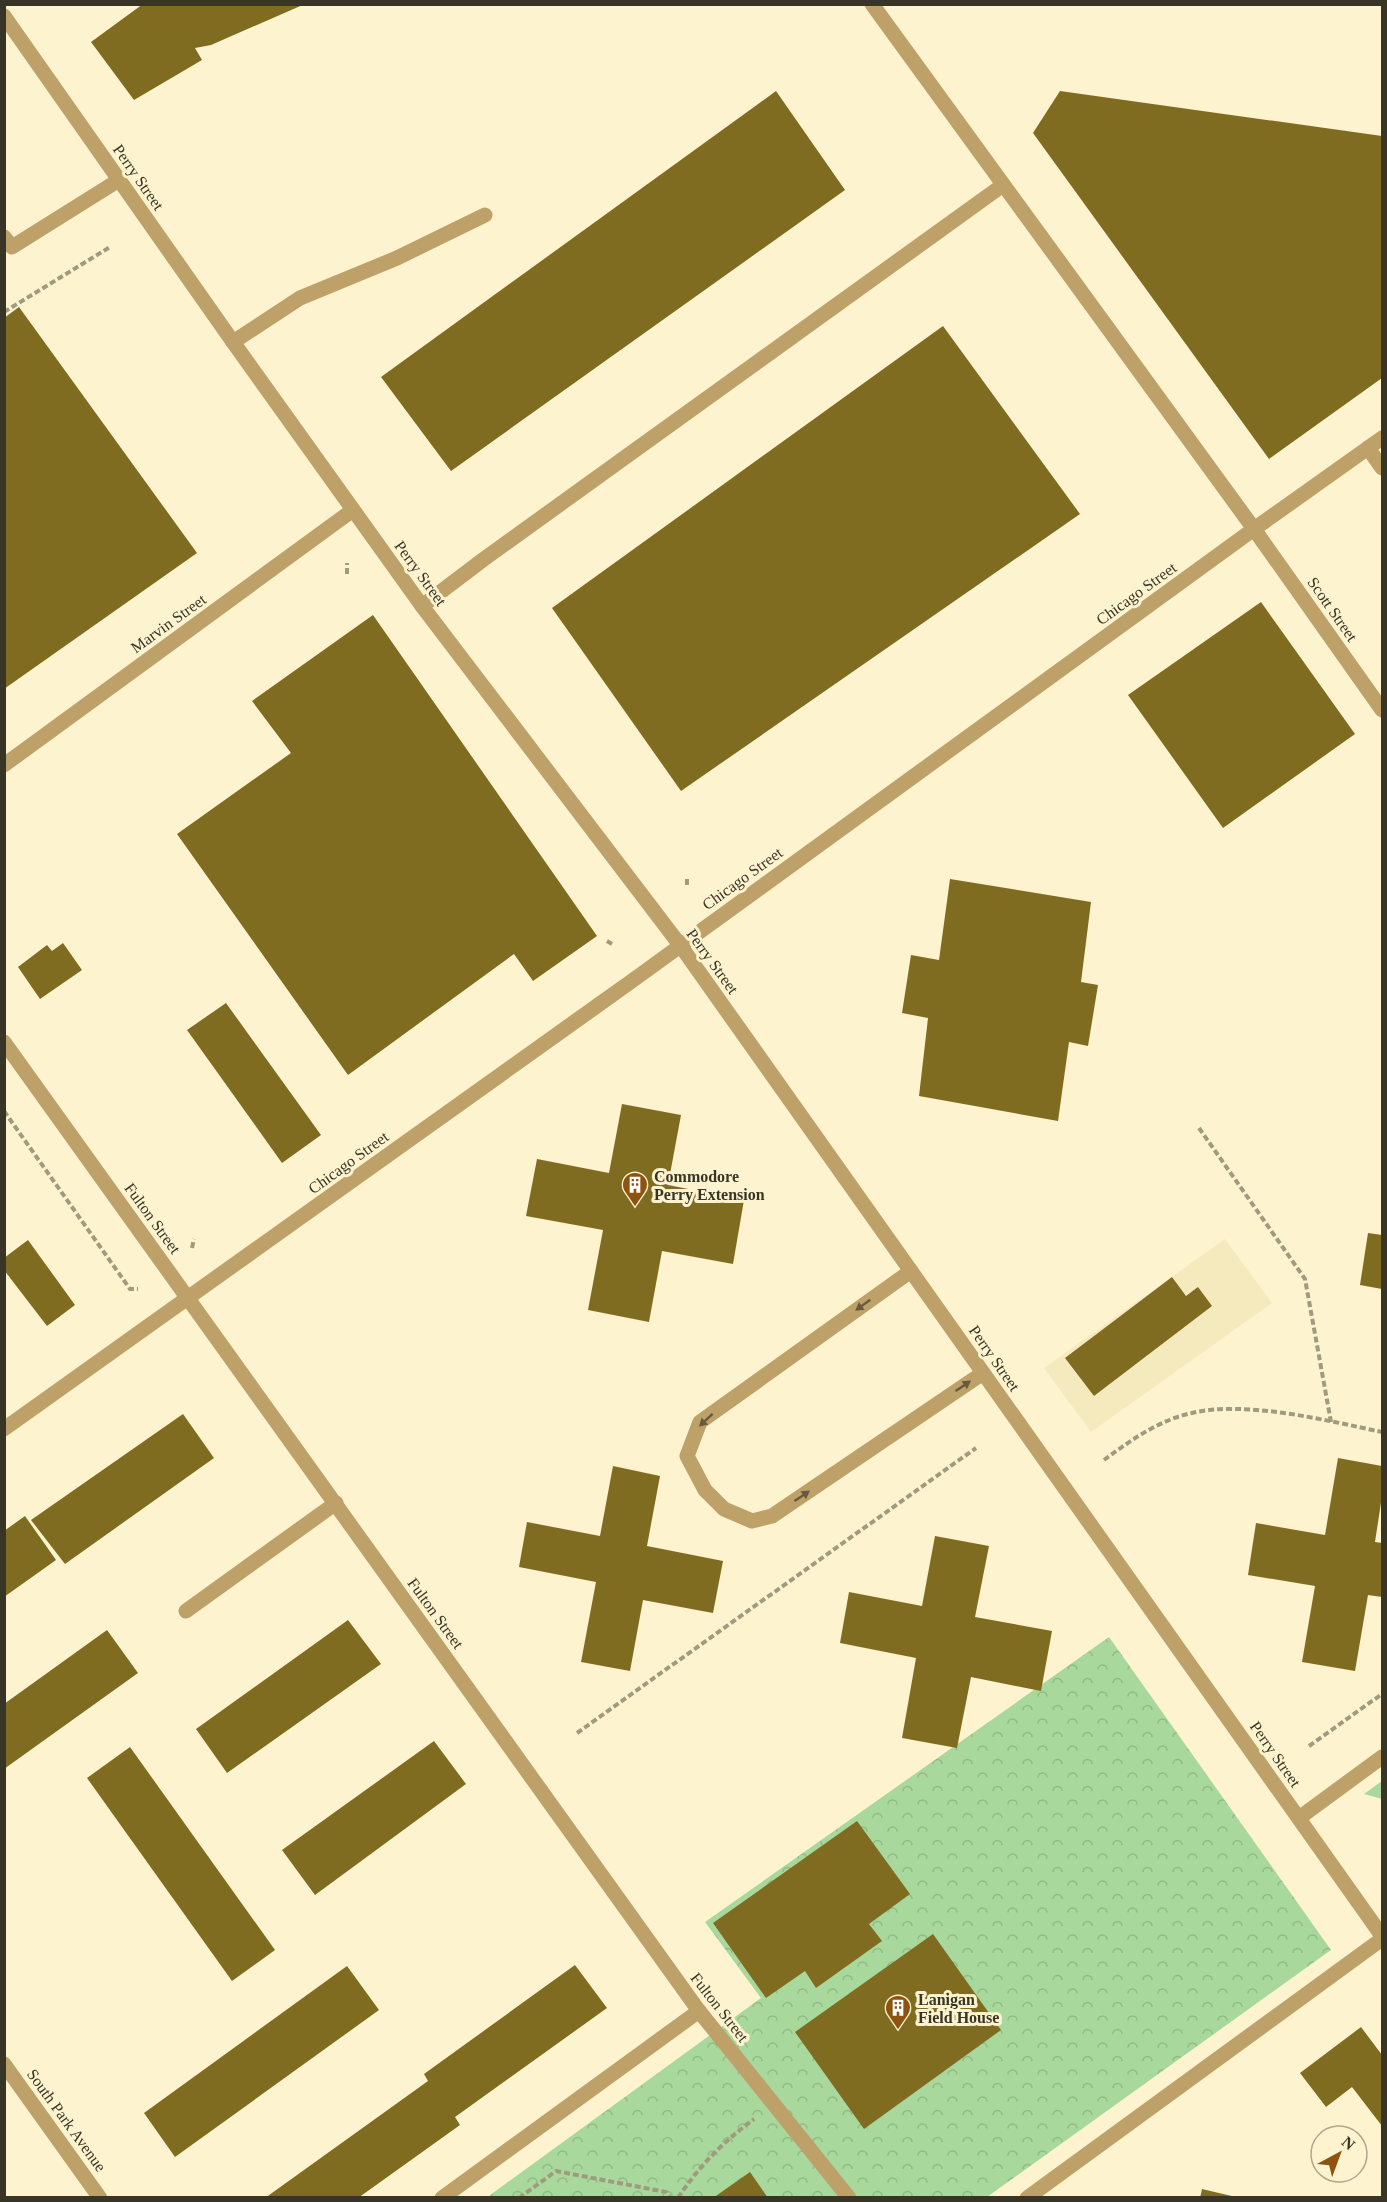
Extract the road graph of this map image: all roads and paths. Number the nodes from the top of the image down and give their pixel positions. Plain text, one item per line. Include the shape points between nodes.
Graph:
1 (872, 4) edge
2 (4, 16) edge
3 (119, 180) junction
4 (1003, 184) junction
5 (485, 215) dead end
6 (7, 245) edge
7 (110, 247) dead end
8 (4, 312) edge
9 (233, 342) junction
10 (1383, 438) edge
11 (1368, 448) junction
12 (1383, 468) edge
13 (353, 510) junction
14 (1254, 529) junction
15 (347, 563) dead end
16 (346, 574) dead end
17 (422, 606) junction
18 (1383, 710) edge
19 (4, 765) edge
20 (687, 879) dead end
21 (687, 885) dead end
22 (680, 945) junction
23 (4, 1042) edge
24 (4, 1111) edge
25 (1199, 1128) dead end
26 (194, 1239) dead end
27 (192, 1248) dead end
28 (911, 1271) junction
29 (138, 1289) dead end
30 (189, 1298) junction
31 (983, 1373) junction
32 (1331, 1422) junction
33 (4, 1429) edge
34 (1383, 1432) edge
35 (976, 1448) dead end
36 (1104, 1460) dead end
37 (336, 1503) junction
38 (186, 1611) dead end
39 (1383, 1694) edge
40 (577, 1733) dead end
41 (1309, 1746) dead end
42 (1383, 1757) edge
43 (1299, 1818) junction
44 (1383, 1937) edge
45 (699, 2011) junction
46 (4, 2064) edge
47 (728, 2138) dead end
48 (100, 2198) edge
49 (442, 2198) edge
50 (519, 2198) edge
51 (670, 2198) edge
52 (678, 2198) edge
53 (849, 2198) edge
54 (1027, 2198) edge

1 - 4 street, Scott Street
2 - 3 street, Perry Street
3 - 6 street
3 - 9 street, Perry Street
4 - 14 street, Scott Street
4 - 17 street
5 - 9 street via 397,258 300,298
7 - 8 path
9 - 13 street, Perry Street
10 - 11 street, Chicago Street
11 - 12 street
11 - 14 street, Chicago Street
13 - 17 street, Perry Street
13 - 19 street, Marvin Street
14 - 18 street, Scott Street
14 - 22 street, Chicago Street
15 - 16 path
17 - 22 street, Perry Street
20 - 21 path
22 - 28 street, Perry Street
22 - 30 street, Chicago Street
23 - 30 street, Fulton Street
24 - 29 path via 130,1289
25 - 32 path via 1305,1279
26 - 27 path
28 - 31 street, Perry Street
28 -> 31 street via 700,1422 687,1456 705,1490 724,1509 752,1521 772,1515
30 - 33 street, Chicago Street
30 - 37 street, Fulton Street
31 - 43 street, Perry Street
32 - 34 path
32 - 36 path via 1252,1410 1193,1412 1151,1428
35 - 40 path
37 - 38 street
37 - 45 street, Fulton Street
39 - 41 path
42 - 43 street
43 - 44 street, Perry Street
44 - 54 street
45 - 49 street
45 - 53 street, Fulton Street
46 - 48 street, South Park Avenue
47 - 52 path via 694,2174
50 - 51 path via 556,2171 666,2192

